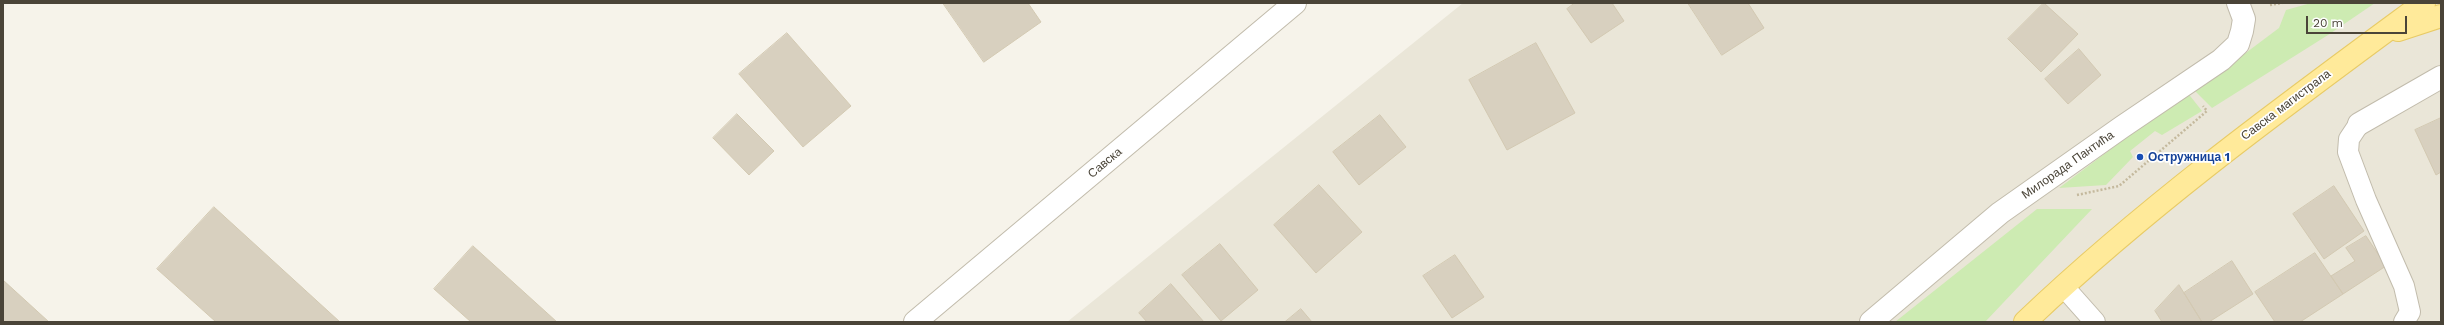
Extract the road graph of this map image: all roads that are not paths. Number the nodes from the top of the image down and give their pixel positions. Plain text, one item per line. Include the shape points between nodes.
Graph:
1 (1295, 3) edge
2 (2238, 3) edge
3 (2424, 3) edge
4 (2441, 16) edge
5 (2379, 36) junction
6 (2441, 77) edge
7 (2359, 124) joint
8 (2063, 286) junction
9 (915, 322) edge
10 (1871, 322) edge
11 (2025, 322) edge
12 (2096, 322) edge
13 (2404, 322) edge

1 - 9 street, Савска
2 - 10 street, Милорада Пантића via 2244,19 2242,31 2238,44 2221,60 2000,213
3 - 5 main road, Савска магистрала
4 - 5 main road
5 - 8 main road, Савска магистрала via 2235,143
6 - 7 street
7 - 13 lane via 2350,139 2348,152 2404,286 2410,312
8 - 11 main road, Савска магистрала
8 - 12 lane

